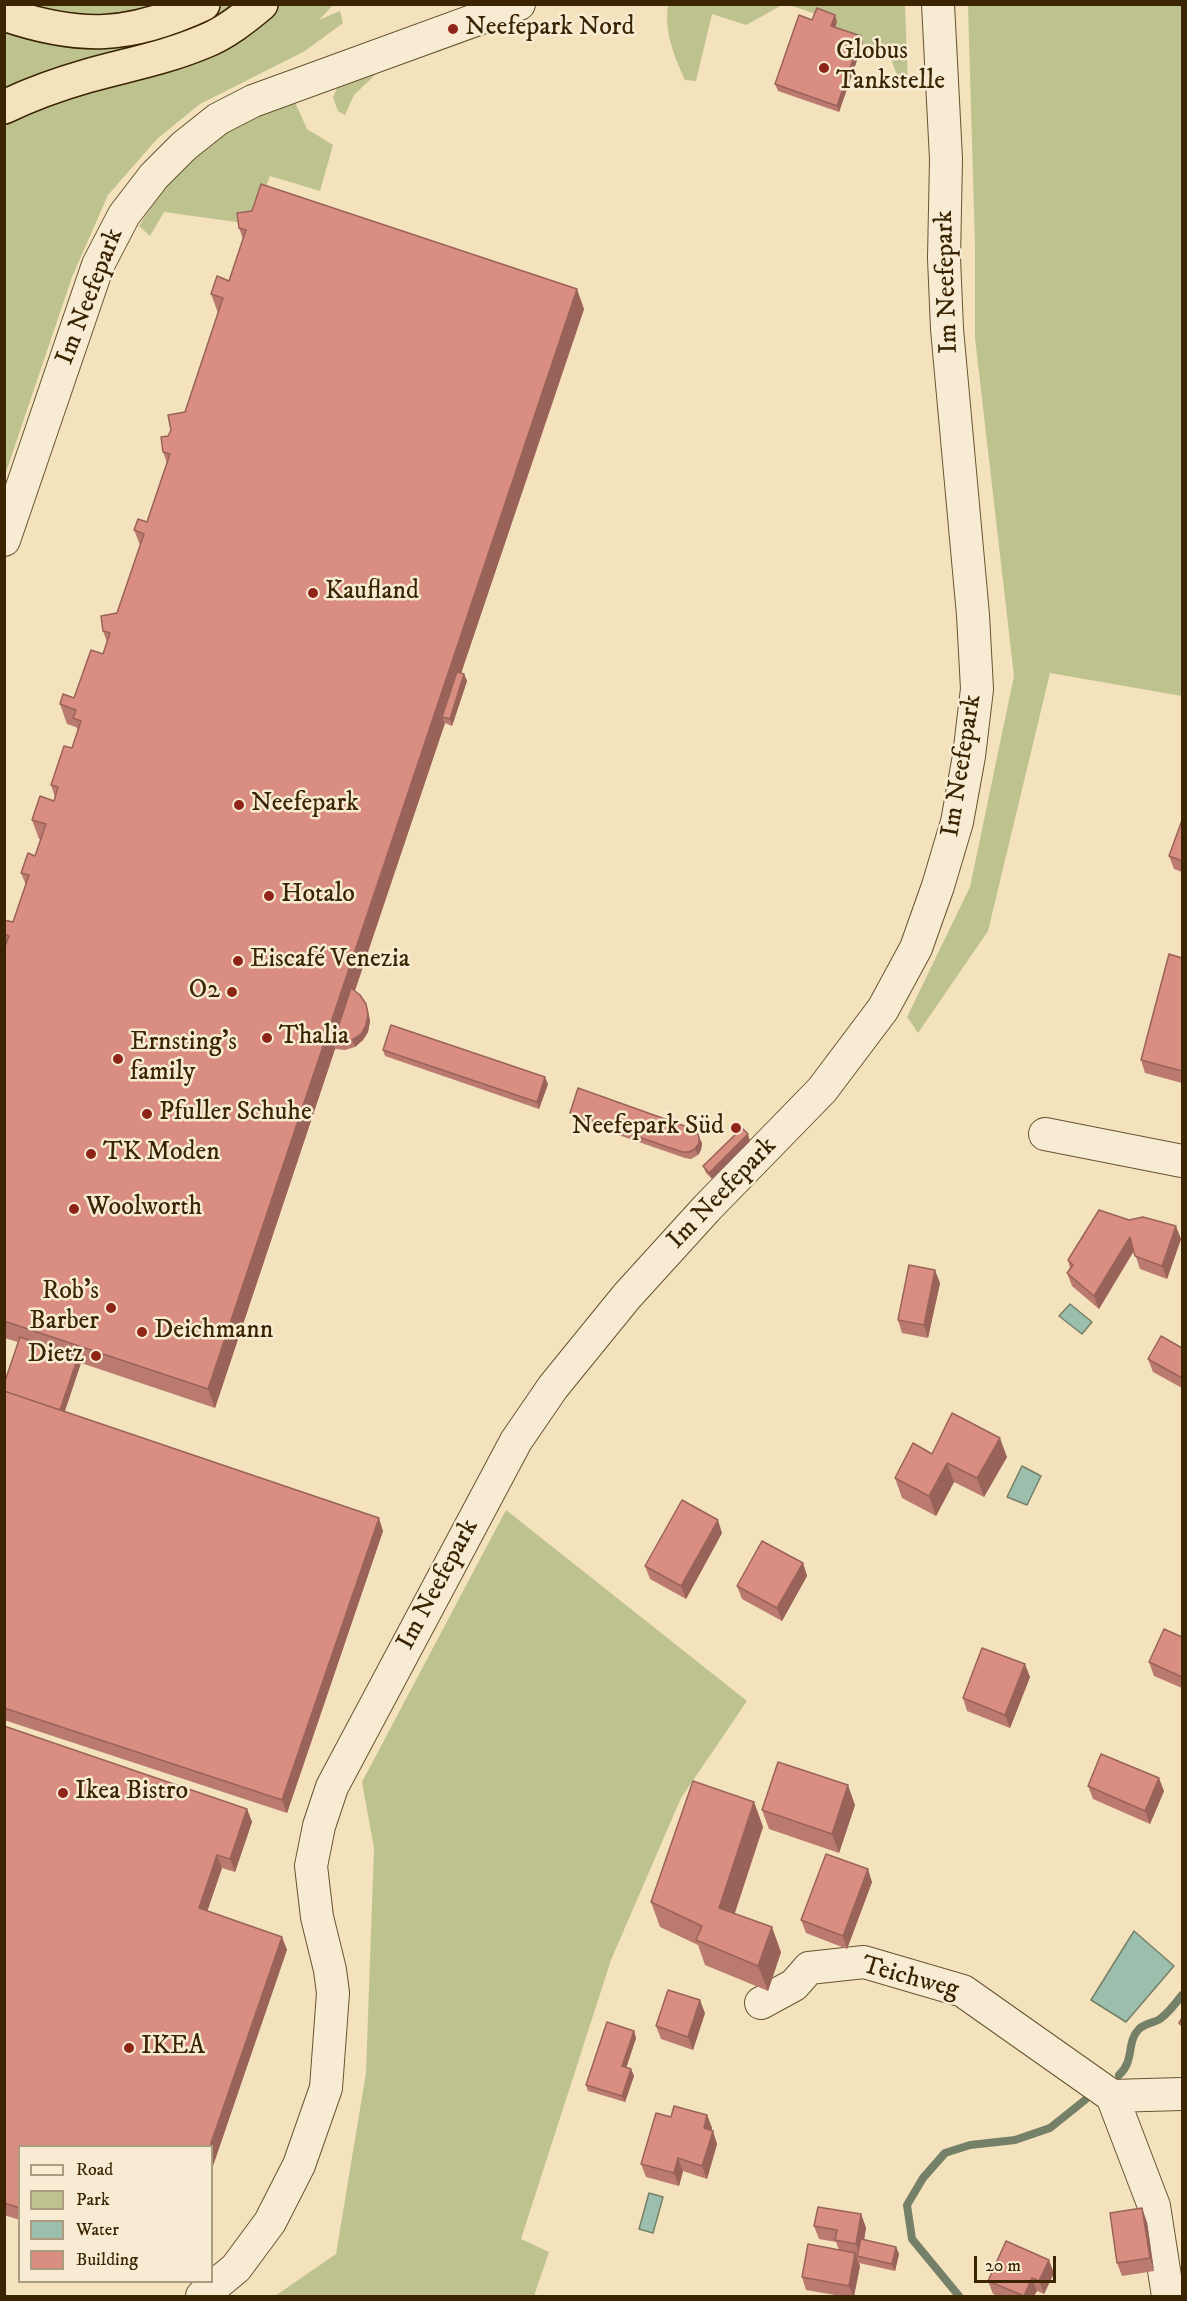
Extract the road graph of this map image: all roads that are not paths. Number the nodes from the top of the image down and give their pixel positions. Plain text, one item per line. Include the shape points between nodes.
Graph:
1 (203, 4) edge
2 (261, 4) edge
3 (519, 4) edge
4 (938, 4) edge
5 (4, 14) edge
6 (4, 107) edge
7 (4, 540) edge
8 (1045, 1134) dead end
9 (1182, 1161) edge
10 (761, 2003) dead end
11 (1182, 2094) edge
12 (1112, 2096) junction
13 (1182, 2288) edge
14 (202, 2296) edge
15 (1168, 2296) edge
16 (1179, 2296) edge

1 - 5 highway via 162,22 119,32 75,31 37,25
2 - 6 highway via 205,42 86,76
3 - 7 street, Im Neefepark via 253,101 218,119 154,176 124,215 98,265
4 - 14 street, Im Neefepark via 946,159 947,329 977,689 957,822 938,886 916,948 884,1009 822,1090 627,1296 522,1432 332,1787 311,1866 316,1917 333,1994 326,2088 299,2165 270,2222 236,2268
8 - 9 street
10 - 12 street, Teichweg via 794,1985 809,1968 864,1962 963,1991
11 - 12 street
12 - 15 street via 1154,2206
13 - 16 street

